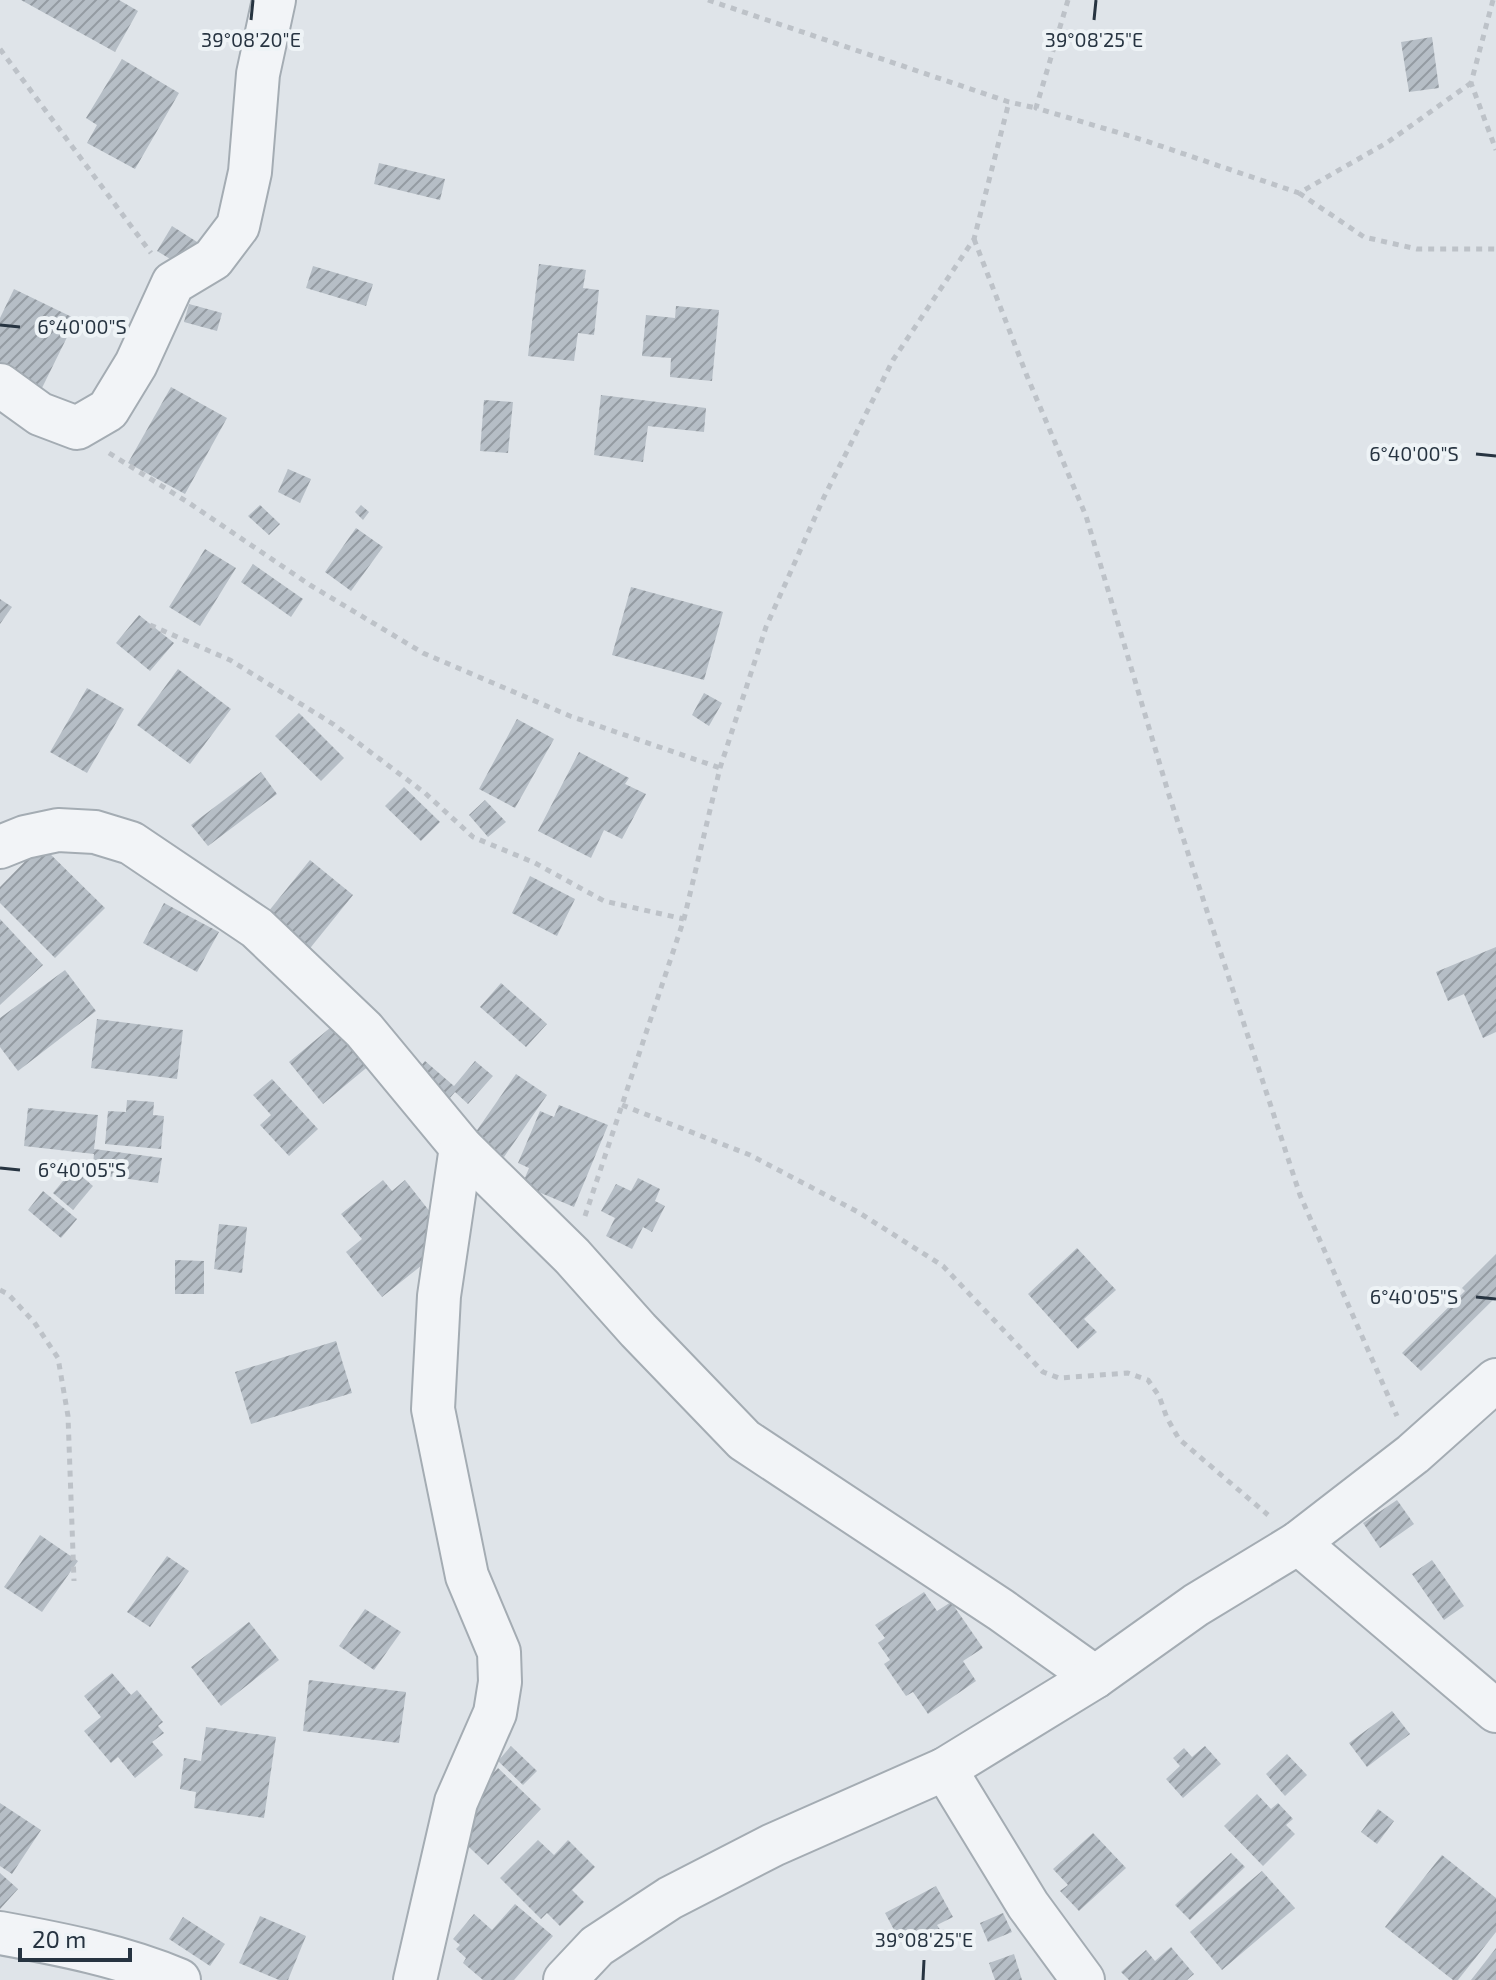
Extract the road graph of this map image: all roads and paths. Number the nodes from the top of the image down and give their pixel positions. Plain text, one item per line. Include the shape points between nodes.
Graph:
1 (274, 0) edge
2 (708, 0) edge
3 (1068, 0) edge
4 (1491, 2) edge
5 (0, 49) edge
6 (1471, 83) junction
7 (1009, 102) junction
8 (1036, 108) junction
9 (1496, 150) edge
10 (1299, 193) junction
11 (974, 239) junction
12 (1496, 249) edge
13 (173, 283) junction
14 (0, 385) edge
15 (77, 428) junction
16 (150, 625) dead end
17 (720, 768) junction
18 (0, 847) edge
19 (684, 919) junction
20 (622, 1105) junction
21 (461, 1147) junction
22 (572, 1256) junction
23 (0, 1290) edge
24 (1496, 1380) edge
25 (1413, 1454) junction
26 (1298, 1543) junction
27 (74, 1581) dead end
28 (1095, 1677) junction
29 (1496, 1711) edge
30 (945, 1769) junction
31 (0, 1933) edge
32 (179, 1980) edge
33 (415, 1980) edge
34 (565, 1980) edge
35 (1083, 1980) edge

1 - 13 street via 258,74 250,172 238,226 213,259
2 - 7 path
3 - 8 path
4 - 6 path
5 - 13 path
6 - 9 path
6 - 10 path via 1388,142
7 - 8 path
7 - 11 path
8 - 10 path
10 - 12 path via 1364,237 1417,249
11 - 17 path via 893,360 824,497 766,627
11 - 25 path via 1086,516 1169,795 1300,1195
13 - 15 street via 108,410
14 - 15 street via 40,414
15 - 17 path via 310,585 423,653 570,716
16 - 19 path via 230,660 333,724 425,793 473,837 604,901
17 - 19 path
18 - 21 street via 58,830 95,832 131,843 257,928 364,1030
19 - 20 path
20 - 22 path
20 - 26 path via 750,1155 858,1212 943,1266 1043,1372 1059,1378 1128,1373 1148,1380 1179,1439
21 - 22 street
21 - 33 street via 439,1296 433,1409 453,1519 467,1576 499,1652 500,1682 495,1713 456,1802
22 - 28 street via 744,1440
23 - 27 path via 34,1322 58,1358 68,1416
24 - 25 street
25 - 26 street
26 - 28 street via 1196,1605
26 - 29 street
28 - 30 street
30 - 34 street via 773,1845 670,1898 597,1946
30 - 35 street via 1028,1905
31 - 32 street via 67,1946

